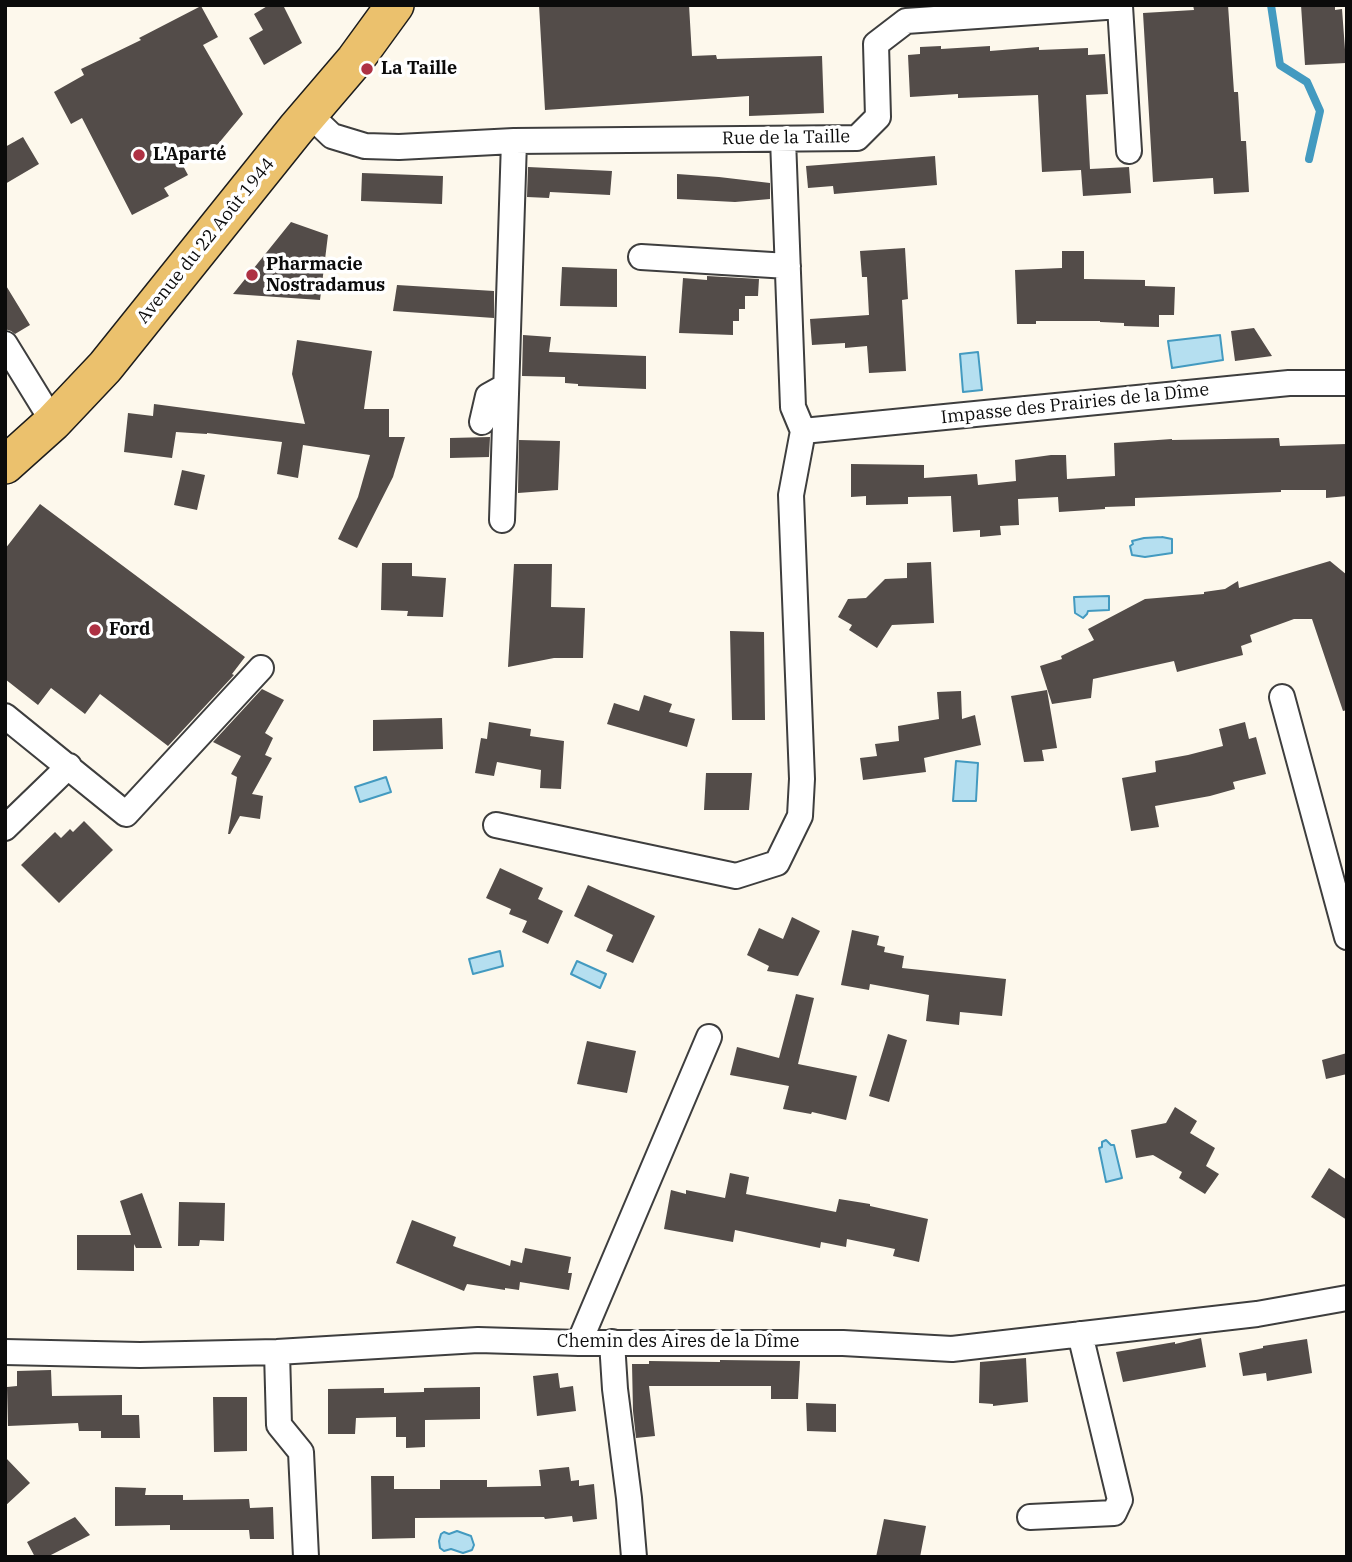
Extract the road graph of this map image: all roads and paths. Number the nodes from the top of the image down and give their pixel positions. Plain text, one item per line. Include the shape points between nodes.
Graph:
1 (395, 5) edge
2 (1120, 5) edge
3 (309, 114) junction
4 (783, 139) junction
5 (514, 141) junction
6 (1129, 151) dead end
7 (641, 257) dead end
8 (788, 266) junction
9 (5, 344) edge
10 (1347, 383) edge
11 (506, 386) junction
12 (53, 422) junction
13 (482, 422) dead end
14 (803, 431) junction
15 (5, 466) edge
16 (502, 520) dead end
17 (261, 668) dead end
18 (1282, 697) dead end
19 (5, 716) edge
20 (69, 766) junction
21 (496, 825) dead end
22 (5, 828) edge
23 (1347, 937) edge
24 (709, 1037) dead end
25 (1347, 1298) edge
26 (1080, 1334) junction
27 (612, 1342) junction
28 (579, 1343) junction
29 (5, 1352) edge
30 (277, 1352) junction
31 (1030, 1517) dead end
32 (306, 1557) edge
33 (634, 1557) edge

1 - 3 main road, Avenue du 22 Août 1944
2 - 4 street, Rue de la Taille via 906,21 876,44 878,117 857,138
2 - 6 street, Rue de la Taille
3 - 5 street, Rue de la Taille via 332,136 365,146
3 - 12 main road, Avenue du 22 Août 1944 via 105,367
4 - 5 street, Rue de la Taille
4 - 8 street
5 - 11 street
7 - 8 street
8 - 14 street via 793,407
9 - 12 street
10 - 14 street, Impasse des Prairies de la Dîme via 1289,383
11 - 13 street via 488,396
11 - 16 street
12 - 15 main road, Avenue du 22 Août 1944
14 - 21 street via 791,495 800,816 778,863 736,876
17 - 20 street via 126,814
18 - 23 street
19 - 20 street
20 - 22 street
24 - 28 street
25 - 26 street, Chemin des Aires de la Dîme via 1257,1314
26 - 27 street, Chemin des Aires de la Dîme via 952,1349 843,1343
26 - 31 street via 1120,1500 1114,1513
27 - 28 street, Chemin des Aires de la Dîme
27 - 33 street
28 - 30 street, Chemin des Aires de la Dîme via 478,1340
29 - 30 street, Chemin des Aires de la Dîme
30 - 32 street via 279,1425 301,1452

